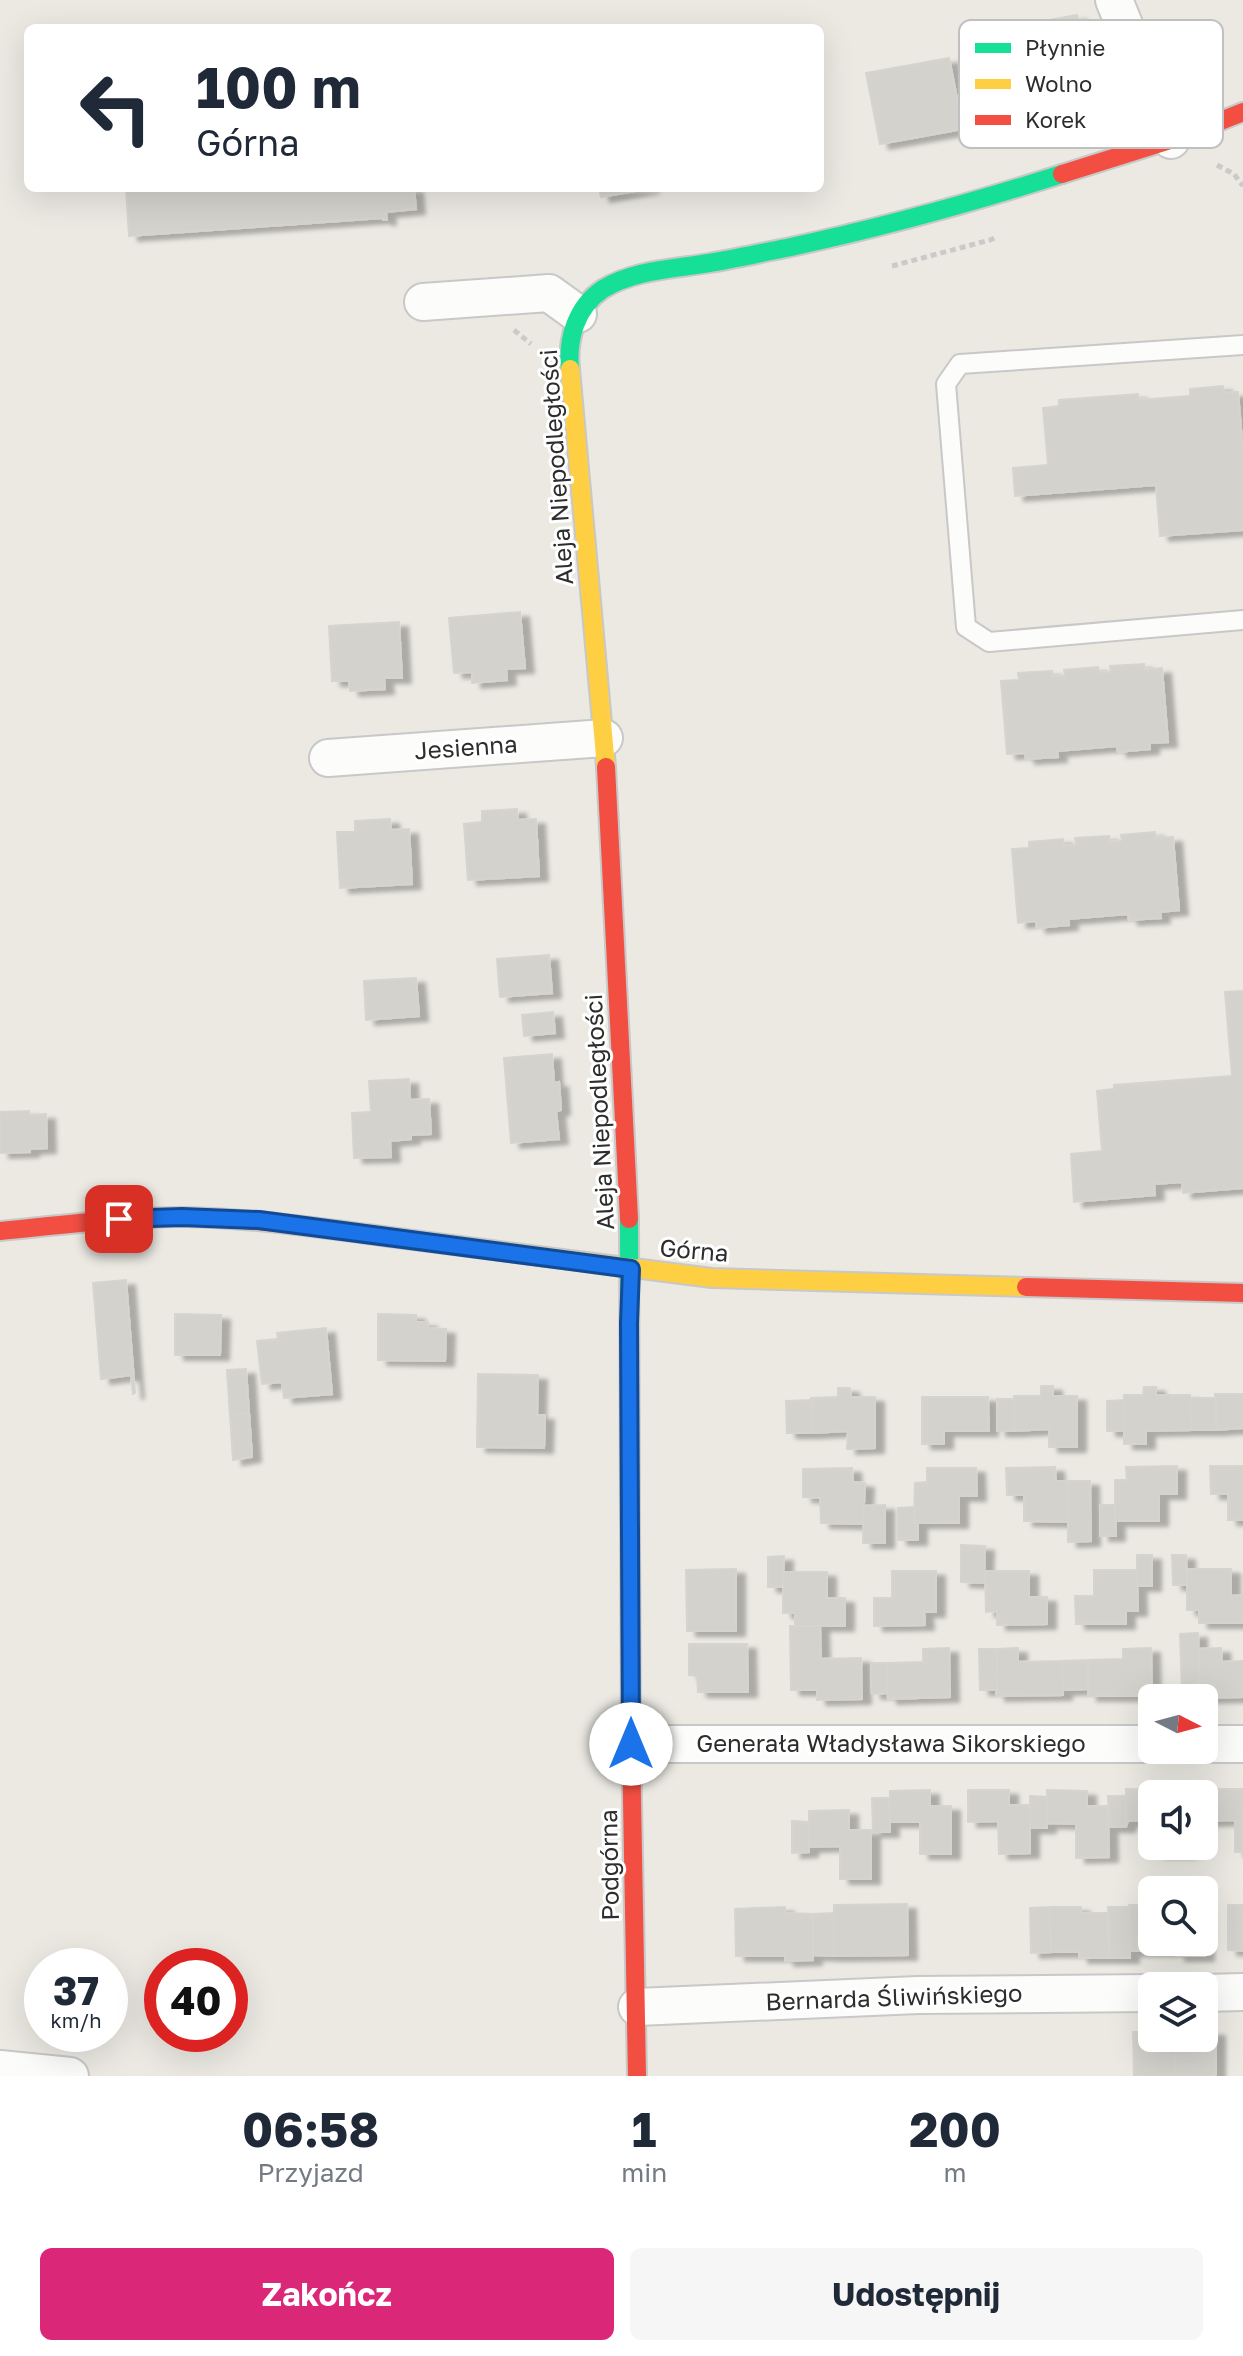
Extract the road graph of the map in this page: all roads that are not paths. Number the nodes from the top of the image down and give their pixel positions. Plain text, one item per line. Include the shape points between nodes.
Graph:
1 (1114, 0) edge
2 (1122, 20) edge
3 (1242, 114) edge
4 (1223, 121) edge
5 (1146, 148) edge
6 (423, 302) dead end
7 (578, 314) junction
8 (1243, 345) edge
9 (1243, 620) edge
10 (604, 738) junction
11 (328, 758) dead end
12 (0, 1231) edge
13 (631, 1269) junction
14 (1243, 1293) edge
15 (631, 1744) junction
16 (1138, 1744) edge
17 (1218, 1744) edge
18 (1243, 1744) edge
19 (1243, 1992) edge
20 (1138, 1993) edge
21 (1218, 1993) edge
22 (637, 2007) junction
23 (0, 2069) edge
24 (70, 2076) edge
25 (637, 2076) edge

1 - 2 street
3 - 4 street
5 - 7 street via 896,223 629,278 601,290
6 - 7 street via 549,293
7 - 10 street, Aleja Niepodległości via 569,361
8 - 9 lane via 960,364 946,384 966,627 989,642
10 - 11 street, Jesienna
10 - 13 street, Aleja Niepodległości
12 - 13 street, Górna via 119,1219 259,1220
13 - 14 street, Górna via 712,1278
13 - 15 street, Podgórna
15 - 16 street, Generała Władysława Sikorskiego
15 - 22 street, Podgórna
17 - 18 street
19 - 21 street
20 - 22 street, Bernarda Śliwińskiego via 918,1995
22 - 25 street, Podgórna
23 - 24 street

